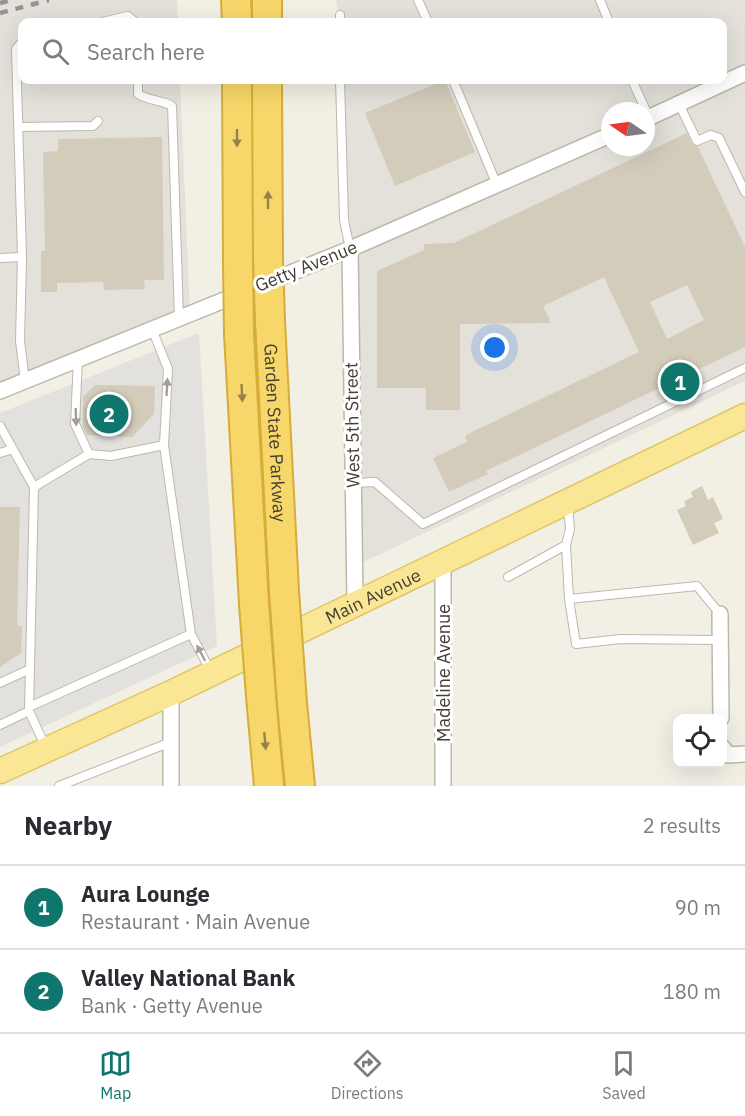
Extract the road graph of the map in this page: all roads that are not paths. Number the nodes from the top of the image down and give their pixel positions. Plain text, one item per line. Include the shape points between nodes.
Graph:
1 (236, 0) edge
2 (267, 0) edge
3 (418, 0) edge
4 (600, 0) edge
5 (237, 18) edge
6 (267, 18) edge
7 (426, 18) edge
8 (607, 18) edge
9 (18, 47) edge
10 (744, 77) edge
11 (138, 84) edge
12 (237, 84) edge
13 (267, 84) edge
14 (340, 84) edge
15 (455, 84) edge
16 (635, 84) edge
17 (727, 84) edge
18 (727, 84) edge
19 (642, 102) edge
20 (678, 104) junction
21 (655, 112) edge
22 (98, 122) dead end
23 (19, 127) junction
24 (601, 139) edge
25 (497, 185) junction
26 (745, 192) edge
27 (350, 249) junction
28 (22, 257) junction
29 (0, 258) edge
30 (179, 318) junction
31 (152, 329) junction
32 (78, 359) junction
33 (745, 368) edge
34 (25, 381) junction
35 (0, 391) edge
36 (745, 416) edge
37 (0, 426) edge
38 (164, 445) junction
39 (13, 449) junction
40 (0, 453) edge
41 (89, 454) junction
42 (353, 483) junction
43 (34, 487) junction
44 (568, 500) junction
45 (566, 545) junction
46 (443, 560) junction
47 (508, 577) dead end
48 (569, 599) junction
49 (355, 602) junction
50 (720, 614) joint
51 (191, 634) junction
52 (720, 640) junction
53 (30, 669) junction
54 (211, 671) junction
55 (0, 683) edge
56 (171, 693) junction
57 (29, 709) junction
58 (721, 714) edge
59 (0, 725) edge
60 (171, 742) junction
61 (47, 749) junction
62 (727, 753) edge
63 (745, 754) edge
64 (4, 775) edge
65 (60, 786) edge
66 (171, 786) edge
67 (269, 786) edge
68 (300, 786) edge
69 (442, 786) edge

1 - 5 highway
2 - 6 highway
3 - 7 lane
4 - 8 lane
9 - 23 lane
10 - 18 street
11 - 30 lane via 138,94 147,100 172,106
12 -> 67 highway, Garden State Parkway, bridge via 239,334
68 -> 13 highway, Garden State Parkway, bridge via 284,591 270,321
14 - 27 lane via 344,220
15 - 25 lane
16 - 19 lane
17 - 20 street
20 - 21 street
20 - 26 lane via 698,141 711,135 719,138
22 - 23 lane via 93,126
23 - 28 lane
24 - 25 street, Getty Avenue
25 - 27 street, Getty Avenue
27 - 30 street, Getty Avenue
27 - 42 street, West 5th Street
28 - 29 lane
28 - 34 lane via 20,341
30 - 31 street, Getty Avenue
31 - 32 street, Getty Avenue
38 -> 31 lane via 168,369
32 - 34 street, Getty Avenue
32 -> 41 lane via 75,424
33 - 42 lane via 423,524 375,482
34 - 35 street, Getty Avenue
36 - 44 main road, Main Avenue
37 - 39 lane
38 - 41 lane via 111,456
38 - 51 lane
39 - 40 lane
39 - 43 lane
41 - 43 lane
42 - 49 street, West 5th Street
43 - 53 lane
44 - 45 lane via 570,529
44 - 46 main road, Main Avenue
45 - 47 lane
45 - 48 lane
46 - 49 main road, Main Avenue
46 - 69 street, Madeline Avenue
48 - 50 lane via 697,586
48 - 52 lane via 576,644 620,639
49 - 54 main road, Main Avenue
50 - 52 street
54 -> 51 lane
51 - 57 lane
52 - 58 street
53 - 55 lane
53 - 57 lane
54 - 56 main road, Main Avenue
56 - 60 street
56 - 61 main road, Main Avenue
57 - 59 lane
57 - 61 lane
60 - 65 lane
60 - 66 street
61 - 64 main road, Main Avenue
62 - 63 street

